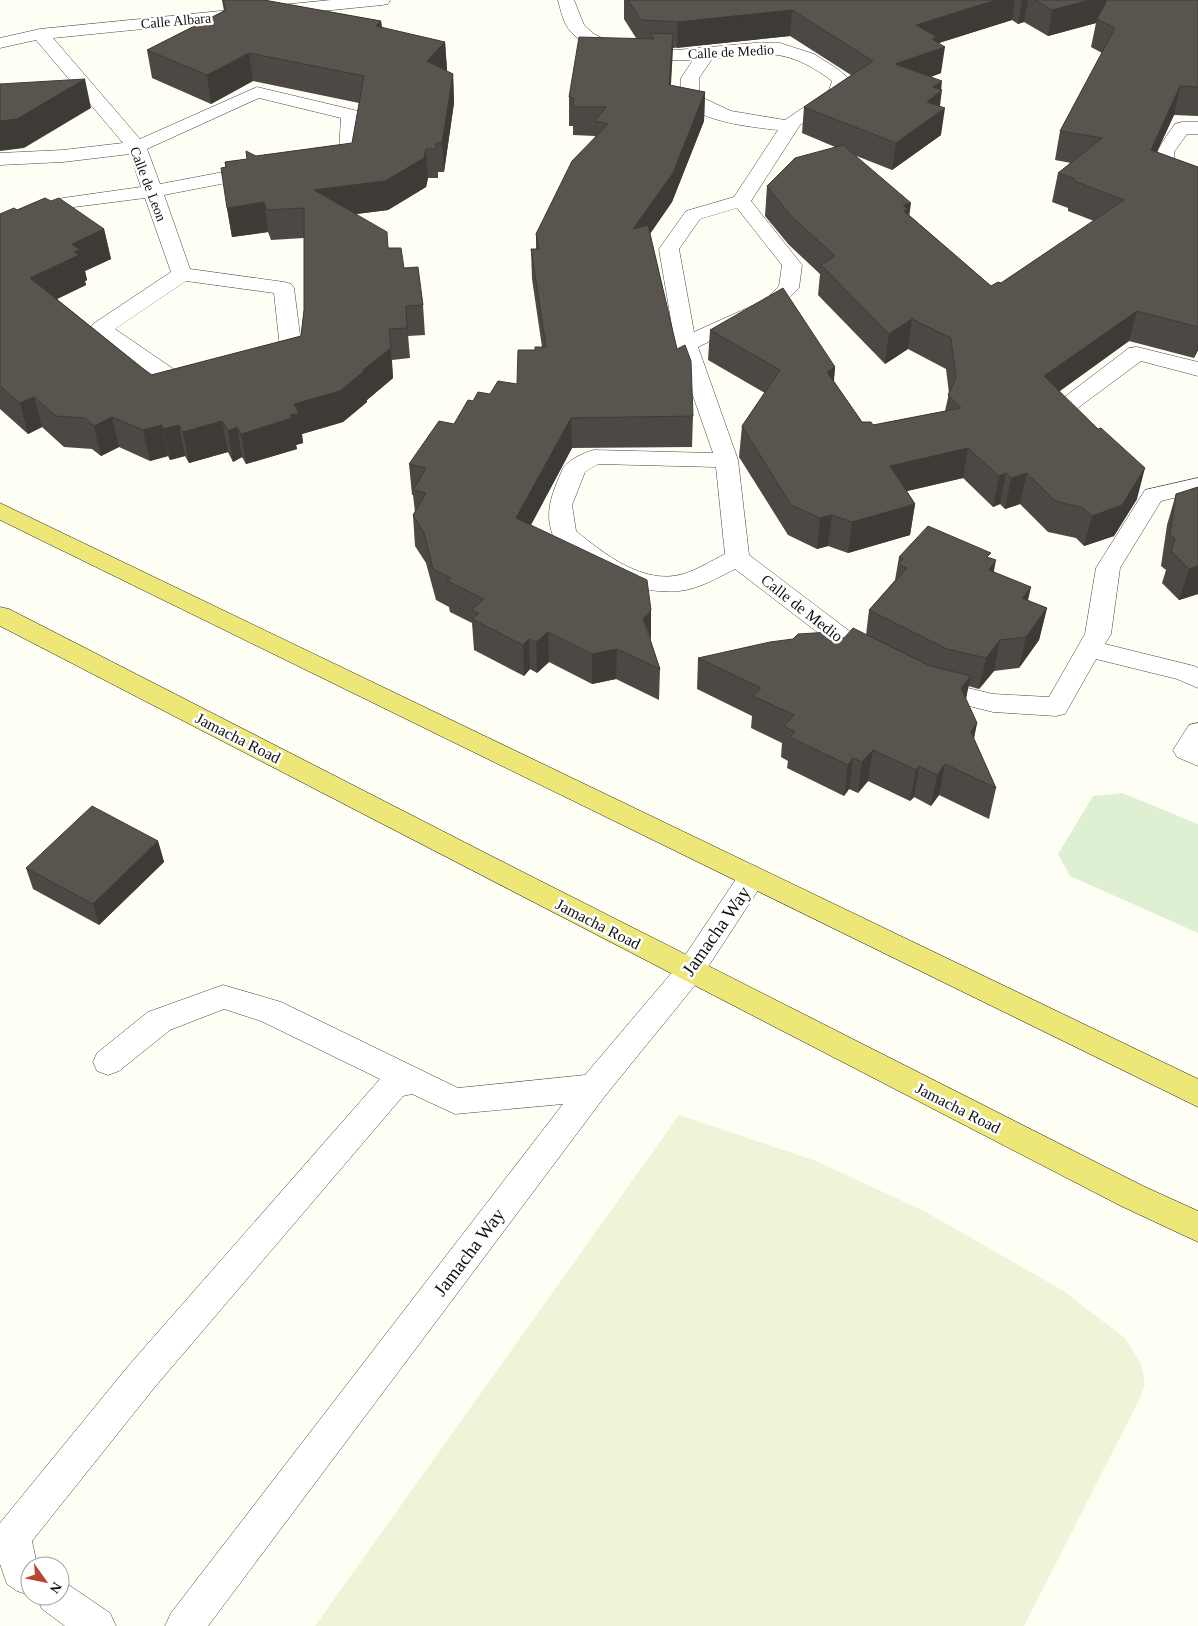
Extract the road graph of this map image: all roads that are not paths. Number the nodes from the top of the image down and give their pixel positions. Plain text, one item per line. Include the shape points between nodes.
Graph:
1 (192, 0) edge
2 (382, 0) edge
3 (566, 0) edge
4 (198, 20) junction
5 (40, 34) junction
6 (0, 43) edge
7 (706, 55) junction
8 (789, 126) junction
9 (1198, 128) edge
10 (137, 147) junction
11 (0, 159) edge
12 (309, 161) edge
13 (280, 167) edge
14 (152, 191) junction
15 (1198, 192) edge
16 (741, 201) junction
17 (0, 232) edge
18 (182, 274) junction
19 (686, 344) junction
20 (1198, 369) edge
21 (1097, 443) edge
22 (727, 460) junction
23 (1198, 485) edge
24 (0, 511) edge
25 (737, 558) junction
26 (0, 615) edge
27 (1093, 641) junction
28 (885, 665) edge
29 (910, 678) edge
30 (1198, 678) edge
31 (1198, 732) edge
32 (1198, 756) edge
33 (752, 878) junction
34 (690, 971) junction
35 (108, 1062) dead end
36 (415, 1080) junction
37 (594, 1087) junction
38 (1198, 1094) edge
39 (1198, 1227) edge
40 (20, 1570) edge
41 (69, 1606) edge
42 (97, 1626) edge
43 (184, 1626) edge

1 - 4 street
2 - 4 street, Calle Albara
3 - 7 street, Calle de Medio via 577,28 608,47 644,54
4 - 5 street, Calle Albara
5 - 6 street, Calle Albara
5 - 10 street, Calle de Leon
7 - 8 street via 690,78 690,98 721,116
7 - 8 street, Calle de Medio via 769,48 785,50 816,61 841,80 837,93 793,120
8 - 16 street, Calle de Medio
9 - 15 street via 1182,128 1165,152 1167,176
10 - 11 street via 64,156
10 - 12 street via 257,92 351,115 348,154
10 - 14 street, Calle de Leon
13 - 14 street
14 - 17 street via 70,202
14 - 18 street, Calle de Leon
16 - 19 street via 693,215 669,250
16 - 19 street via 792,265 789,288 772,304
18 - 18 street via 100,329 189,389 291,351 284,288
19 - 22 street
20 - 21 street via 1137,353 1062,410
22 - 25 street
22 - 25 street via 594,457 575,468 560,505 564,534 595,560 646,582 682,583
23 - 27 street via 1146,488 1108,568
24 - 33 main road
25 - 28 street, Calle de Medio via 860,653
26 - 34 main road, Jamacha Road
27 - 29 street via 1056,707 994,703 934,690
27 - 30 street
31 - 32 street via 1186,750
33 - 34 street, Jamacha Way
33 - 38 main road
34 - 37 street, Jamacha Way
34 - 39 main road, Jamacha Road
35 - 36 street via 159,1021 223,997 270,1011
36 - 37 street via 455,1101
36 - 40 street via 394,1084 142,1376 13,1536
37 - 43 street, Jamacha Way
41 - 42 street

